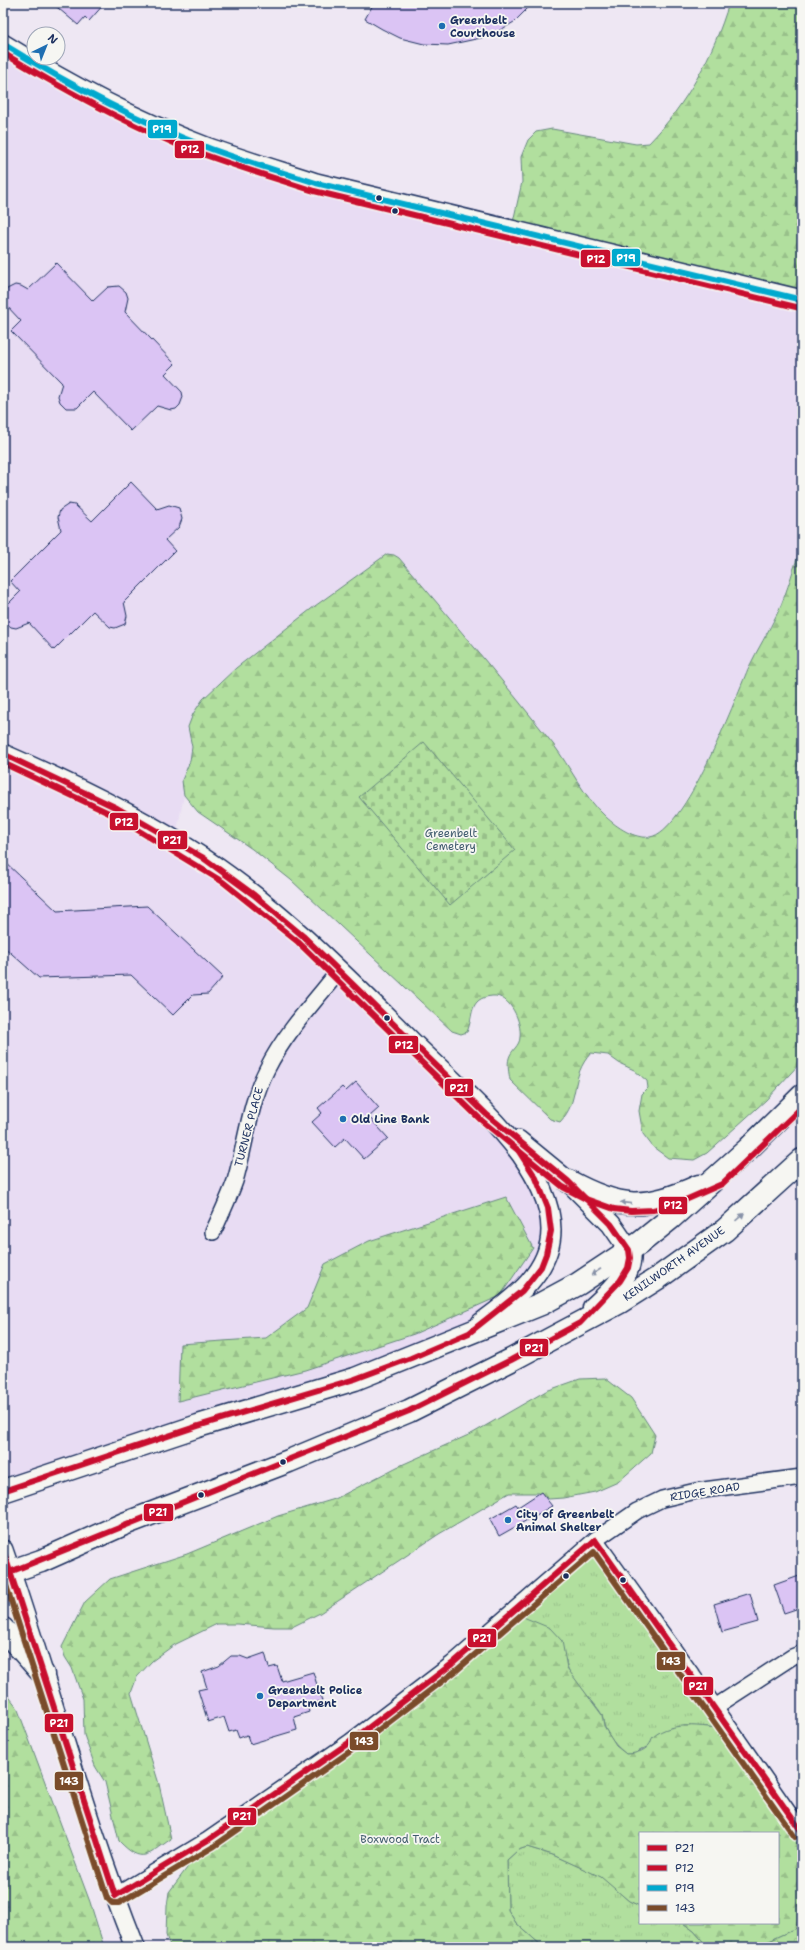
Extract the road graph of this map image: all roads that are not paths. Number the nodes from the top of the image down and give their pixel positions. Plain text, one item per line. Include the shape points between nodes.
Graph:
1 (3, 44) edge
2 (802, 300) edge
3 (3, 754) edge
4 (339, 971) junction
5 (802, 1096) edge
6 (486, 1114) junction
7 (802, 1160) edge
8 (717, 1178) junction
9 (568, 1181) junction
10 (213, 1232) dead end
11 (629, 1250) junction
12 (580, 1324) junction
13 (469, 1333) junction
14 (802, 1477) edge
15 (3, 1491) edge
16 (595, 1540) junction
17 (3, 1550) edge
18 (7, 1573) edge
19 (3, 1629) edge
20 (802, 1653) edge
21 (43, 1674) junction
22 (715, 1706) junction
23 (802, 1832) edge
24 (115, 1896) junction
25 (135, 1947) edge

1 - 2 street via 114,107 255,164 324,185
3 - 4 street via 118,808 202,857 284,920
4 - 6 street
4 - 10 street, TURNER PLACE via 297,1024 266,1070 254,1101 234,1182
5 - 8 main road
6 - 9 street
6 - 13 street via 520,1153 536,1178 548,1208 551,1231 546,1254 533,1279 510,1302
12 -> 7 main road, KENILWORTH AVENUE via 620,1302 694,1253 730,1226
8 -> 9 main road via 671,1198 631,1204 589,1192
8 - 11 main road via 672,1218
9 - 11 street via 611,1224
11 - 12 main road via 629,1263 620,1281
11 -> 13 main road via 578,1284 541,1304
12 - 18 main road, KENILWORTH AVENUE via 409,1412
13 - 15 main road via 355,1379 198,1426
14 - 16 street, RIDGE ROAD via 696,1491 662,1499 637,1511
16 - 22 street
16 - 24 street, RIDGE ROAD via 452,1664 350,1742 208,1840
17 - 18 street
18 - 21 street
19 - 21 main road
20 - 22 street
21 - 24 street
22 - 23 street
24 - 25 street

